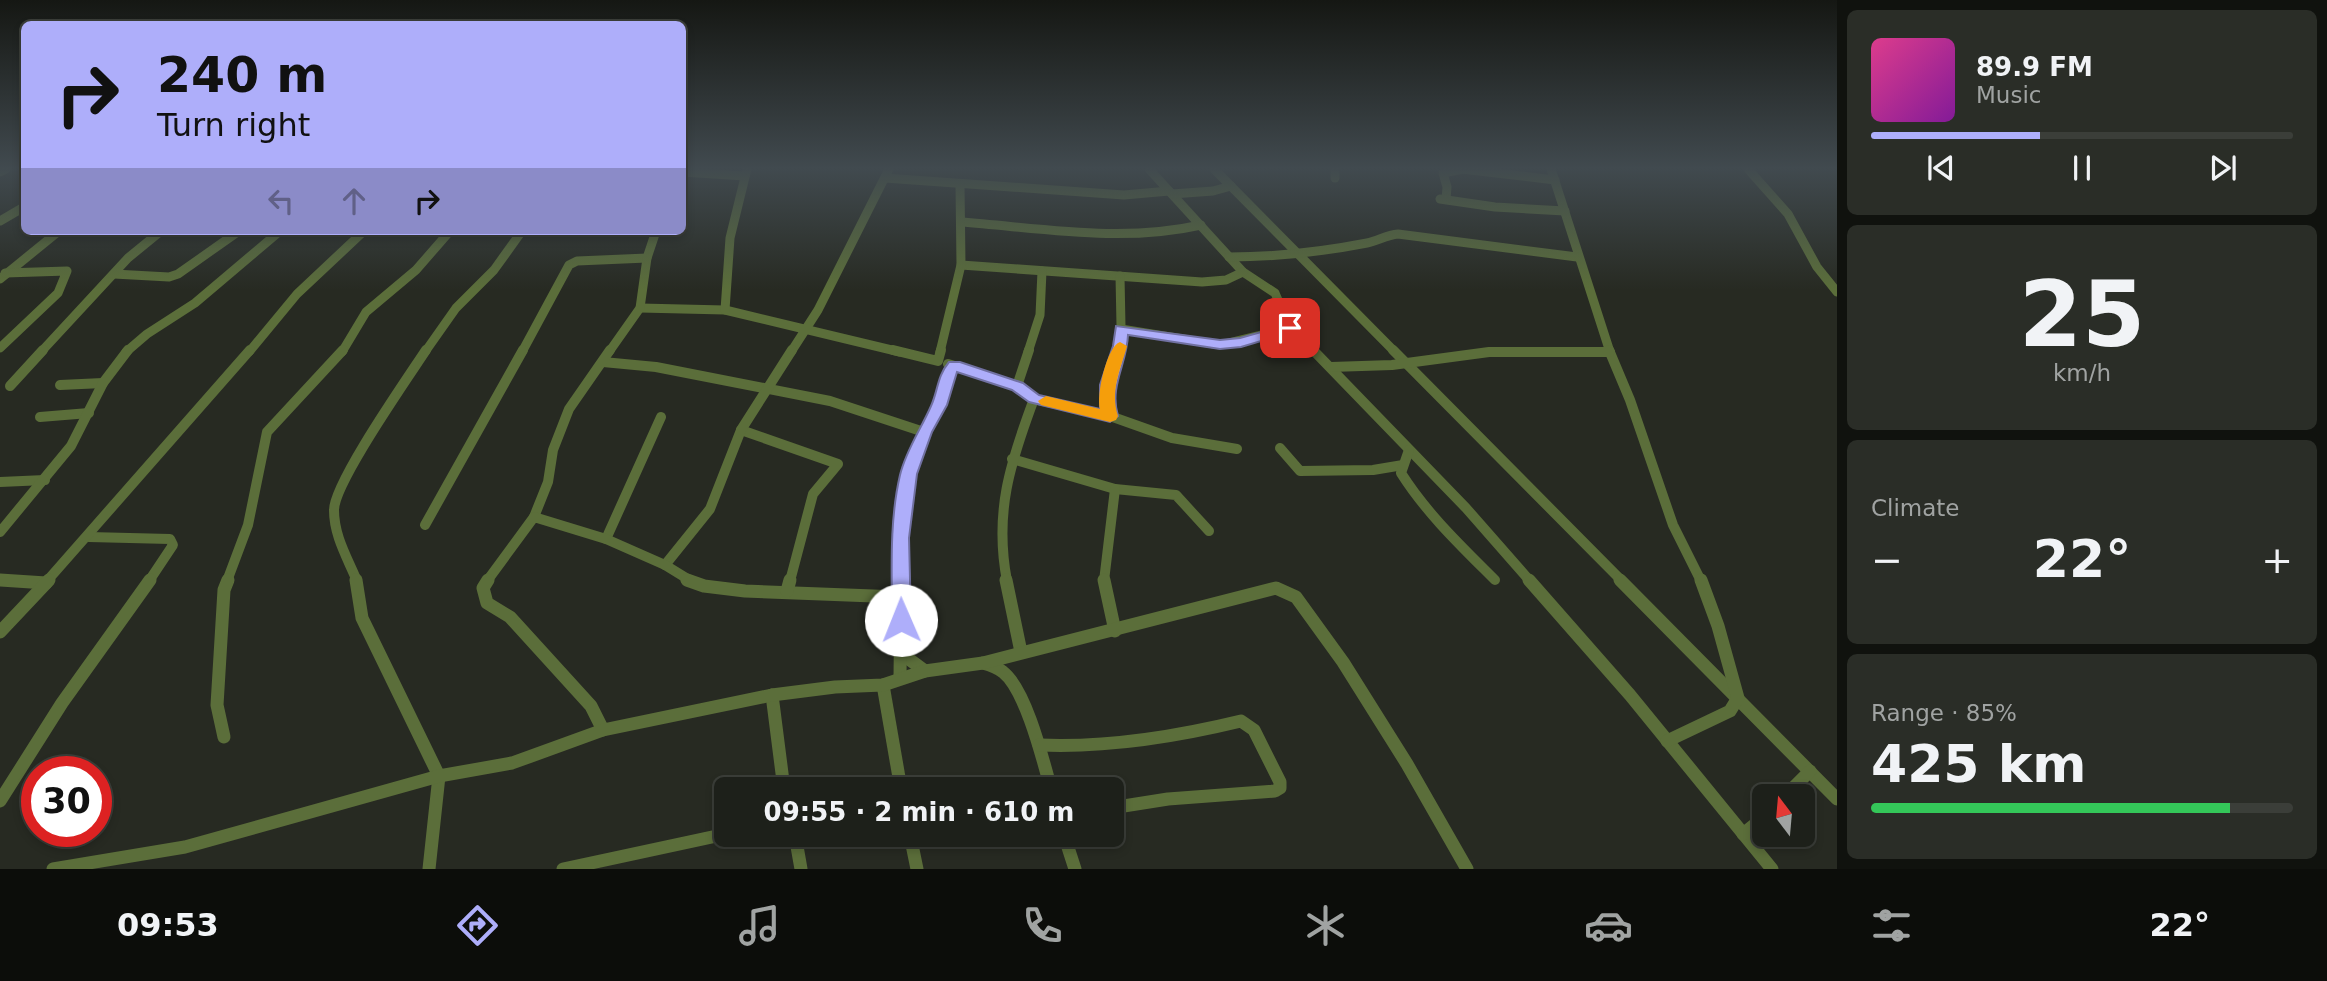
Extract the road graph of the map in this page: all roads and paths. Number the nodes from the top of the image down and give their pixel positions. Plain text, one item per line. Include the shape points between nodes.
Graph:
1 (20, 210) edge
2 (733, 210) edge
3 (869, 210) edge
4 (961, 210) edge
5 (1186, 210) edge
6 (1255, 210) edge
7 (1540, 210) edge
8 (1784, 210) edge
9 (1565, 211) joint
10 (0, 221) edge
11 (961, 222) junction
12 (1200, 225) junction
13 (54, 235) edge
14 (155, 235) edge
15 (233, 235) edge
16 (275, 235) edge
17 (360, 235) edge
18 (447, 235) edge
19 (519, 235) edge
20 (655, 235) edge
21 (1300, 254) junction
22 (1229, 257) junction
23 (1577, 257) junction
24 (647, 258) junction
25 (961, 265) junction
26 (1042, 271) junction
27 (1243, 272) junction
28 (114, 274) junction
29 (3, 276) edge
30 (1120, 276) junction
31 (1837, 292) edge
32 (640, 308) junction
33 (725, 310) junction
34 (1290, 328) junction
35 (1121, 329) junction
36 (805, 331) junction
37 (0, 348) edge
38 (1609, 352) junction
39 (938, 361) junction
40 (603, 362) junction
41 (1405, 362) junction
42 (954, 366) junction
43 (1328, 366) junction
44 (103, 383) junction
45 (60, 385) dead end
46 (10, 386) dead end
47 (1017, 386) junction
48 (766, 388) junction
49 (1034, 399) junction
50 (89, 412) junction
51 (1110, 416) junction
52 (40, 417) dead end
53 (661, 417) dead end
54 (741, 430) junction
55 (924, 432) junction
56 (1280, 448) dead end
57 (1237, 449) dead end
58 (1409, 450) junction
59 (1012, 459) junction
60 (1403, 465) junction
61 (45, 480) junction
62 (0, 482) edge
63 (1115, 489) junction
64 (534, 517) junction
65 (425, 524) dead end
66 (1209, 531) dead end
67 (0, 532) edge
68 (89, 537) junction
69 (606, 539) junction
70 (665, 565) junction
71 (0, 580) edge
72 (1495, 580) dead end
73 (46, 583) junction
74 (788, 591) junction
75 (900, 597) junction
76 (1115, 631) junction
77 (0, 632) edge
78 (1021, 652) junction
79 (902, 654) junction
80 (982, 663) junction
81 (925, 671) junction
82 (900, 677) junction
83 (883, 685) junction
84 (772, 695) junction
85 (1738, 698) junction
86 (603, 730) junction
87 (224, 737) dead end
88 (1667, 741) junction
89 (1039, 745) junction
90 (1810, 771) junction
91 (439, 776) junction
92 (782, 777) edge
93 (899, 777) edge
94 (1048, 777) edge
95 (1797, 784) edge
96 (1837, 799) edge
97 (0, 801) edge
98 (1124, 806) edge
99 (1752, 827) edge
100 (1743, 834) junction
101 (714, 837) edge
102 (797, 847) edge
103 (913, 847) edge
104 (1068, 847) edge
105 (53, 869) edge
106 (429, 869) edge
107 (564, 869) edge
108 (801, 869) edge
109 (918, 869) edge
110 (1075, 869) edge
111 (1467, 869) edge
112 (1772, 869) edge

1 - 10 street
2 - 33 street
3 - 36 street
4 - 11 street
5 - 12 street
6 - 21 street
7 - 9 street
8 - 31 street
9 - 23 street
11 - 12 street via 1119,235 1169,233
11 - 25 street
12 - 22 street
13 - 29 street
14 - 28 street
15 - 28 street via 169,277
16 - 44 street via 195,303 146,334
17 - 68 street via 244,354
18 - 87 street via 416,270 366,312 343,351 267,432 248,525 224,590 217,705
19 - 91 street via 434,337 343,481 334,506 336,533 357,581 362,618
20 - 24 street
21 - 22 street
21 - 23 street via 1398,234
21 - 41 street
22 - 27 street
23 - 38 street
24 - 32 street
24 - 65 street via 569,265
25 - 26 street
25 - 39 street
26 - 30 street
26 - 47 street via 1040,314
27 - 30 street via 1226,280 1202,282
27 - 34 street via 1275,293
28 - 46 street
29 - 37 street via 67,271 58,293
30 - 35 street
32 - 33 street
32 - 40 street
33 - 36 street
34 - 35 street via 1220,345
34 - 43 street
35 - 51 street via 1108,385
36 - 39 street
36 - 48 street
38 - 41 street via 1489,352
38 - 85 street via 1673,525 1718,625
39 - 42 street
40 - 48 street
40 - 64 street via 569,409
41 - 43 street via 1349,370
41 - 85 street
42 - 47 street
42 - 55 street
43 - 58 street
44 - 45 street
44 - 50 street
47 - 49 street
48 - 54 street
48 - 55 street via 830,401
49 - 51 street
49 - 59 street
50 - 52 street
50 - 61 street
51 - 57 street via 1172,438
53 - 69 street
54 - 70 street via 710,509
54 - 74 street via 838,464 808,504
55 - 75 street via 909,474
56 - 60 street via 1300,471
58 - 60 street
58 - 88 street via 1466,508
59 - 63 street
59 - 78 street via 1002,507 1001,549
60 - 72 street via 1401,473 1409,487
61 - 62 street
61 - 67 street
63 - 66 street via 1176,495
63 - 76 street via 1104,580
64 - 69 street
64 - 86 street via 490,576 483,596 510,617 591,706
68 - 73 street
68 - 97 street via 165,537 173,545 62,703
69 - 70 street
70 - 74 street via 704,586
71 - 73 street
73 - 77 street
74 - 75 street
75 - 79 street
76 - 78 street
76 - 111 street via 1268,589 1287,591 1356,681
78 - 80 street
79 - 81 street
79 - 82 street
80 - 81 street
80 - 89 street via 1007,674
81 - 82 street
82 - 83 street
83 - 84 street
83 - 93 street
84 - 86 street
84 - 92 street
85 - 88 street via 1730,711
85 - 90 street
86 - 91 street via 512,763
88 - 100 street
89 - 94 street
89 - 98 street via 1175,737 1241,721 1254,730 1280,782 1275,791
90 - 95 street
90 - 96 street
91 - 105 street via 185,847
91 - 106 street
99 - 100 street
100 - 112 street
101 - 107 street
102 - 108 street
103 - 109 street
104 - 110 street

